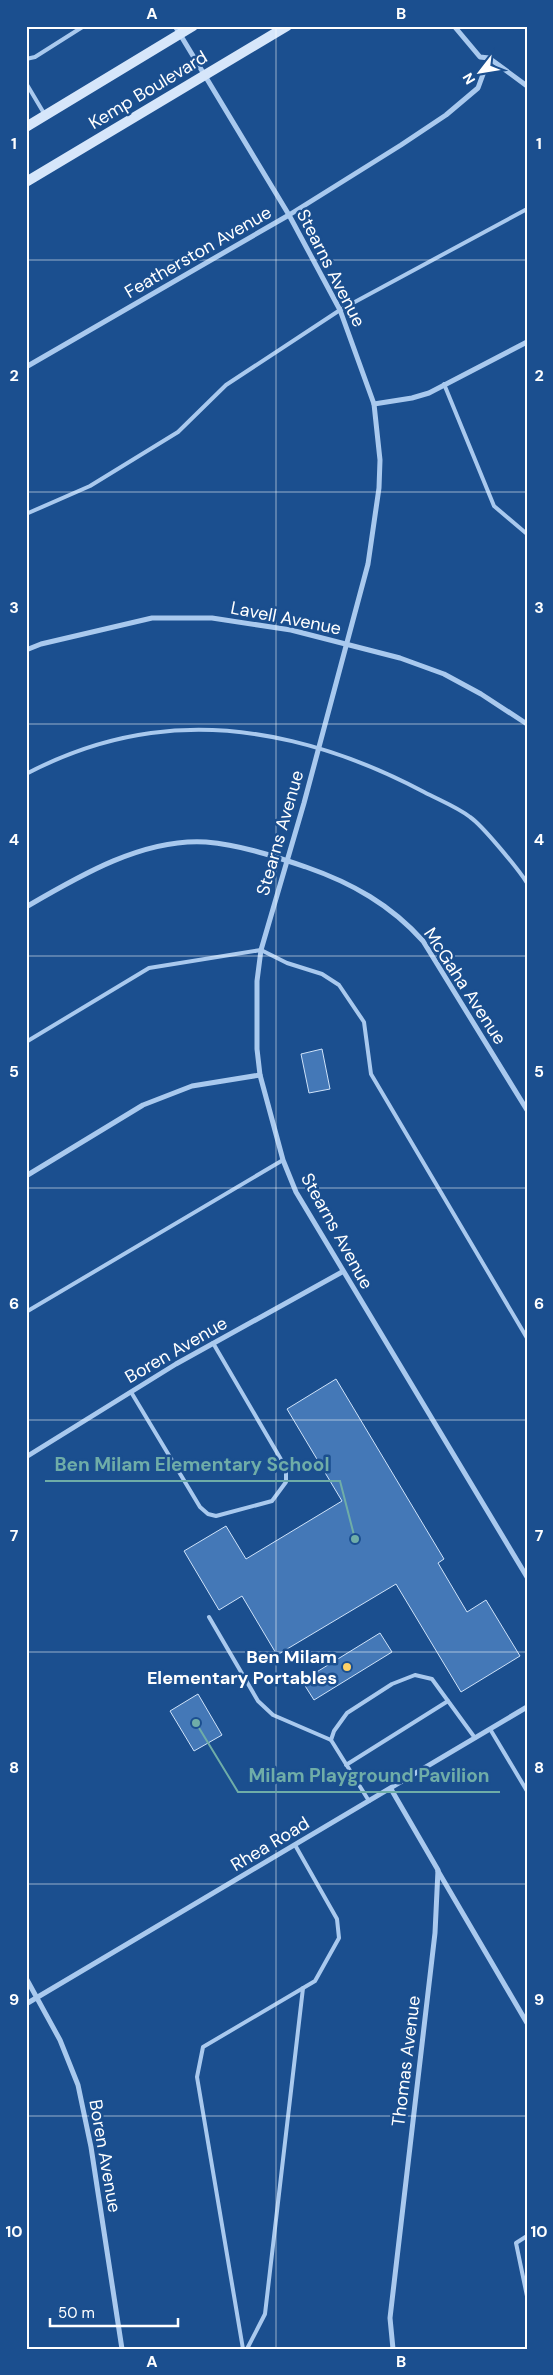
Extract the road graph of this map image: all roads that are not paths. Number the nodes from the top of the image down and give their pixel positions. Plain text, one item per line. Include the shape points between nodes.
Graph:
1 (84, 26) edge
2 (193, 26) edge
3 (287, 26) edge
4 (454, 26) edge
5 (177, 30) edge
6 (490, 58) junction
7 (26, 59) edge
8 (205, 75) junction
9 (26, 83) edge
10 (527, 86) edge
11 (45, 115) junction
12 (26, 126) edge
13 (26, 182) edge
14 (527, 210) edge
15 (289, 215) junction
16 (340, 310) junction
17 (527, 342) edge
18 (26, 368) edge
19 (444, 384) junction
20 (374, 404) junction
21 (26, 514) edge
22 (527, 534) edge
23 (346, 644) junction
24 (26, 650) edge
25 (527, 724) edge
26 (319, 747) junction
27 (26, 774) edge
28 (286, 860) junction
29 (527, 883) edge
30 (26, 907) edge
31 (261, 950) junction
32 (26, 1042) edge
33 (260, 1075) junction
34 (527, 1110) edge
35 (283, 1160) junction
36 (26, 1176) edge
37 (342, 1272) junction
38 (26, 1312) edge
39 (527, 1338) edge
40 (213, 1343) junction
41 (131, 1392) junction
42 (26, 1458) edge
43 (527, 1578) edge
44 (209, 1617) dead end
45 (448, 1701) junction
46 (527, 1707) edge
47 (490, 1729) junction
48 (476, 1738) junction
49 (331, 1740) junction
50 (346, 1765) junction
51 (391, 1789) junction
52 (527, 1791) edge
53 (369, 1801) junction
54 (295, 1845) junction
55 (438, 1870) junction
56 (26, 1978) edge
57 (303, 1988) junction
58 (36, 1998) junction
59 (26, 2004) edge
60 (527, 2023) edge
61 (527, 2236) edge
62 (527, 2296) edge
63 (122, 2349) edge
64 (243, 2349) edge
65 (248, 2349) edge
66 (393, 2349) edge

1 - 7 lane via 35,57
2 - 5 main road, Kemp Boulevard
3 - 8 main road, Kemp Boulevard
4 - 6 street via 480,57
5 - 8 street, Stearns Avenue
5 - 11 main road, Kemp Boulevard
6 - 10 street
6 - 15 street, Featherston Avenue via 478,88 446,114
8 - 13 main road, Kemp Boulevard
8 - 15 street, Stearns Avenue
9 - 11 lane
11 - 12 main road, Kemp Boulevard
14 - 16 lane
15 - 16 street, Stearns Avenue
15 - 18 street, Featherston Avenue
16 - 20 street, Stearns Avenue
16 - 21 lane via 226,385 178,432 90,486
17 - 19 street
19 - 20 street via 412,398
19 - 22 lane via 494,506
20 - 23 street, Stearns Avenue via 380,488 368,564
23 - 24 street, Lavell Avenue via 291,630 212,618 152,618
23 - 25 street, Lavell Avenue via 444,674
23 - 26 street, Stearns Avenue
26 - 27 lane via 255,733 152,732 78,750
26 - 28 street, Stearns Avenue
26 - 29 lane via 387,772 471,817
28 - 30 street, McGaha Avenue via 240,846 205,842 162,846 97,868
28 - 31 street, Stearns Avenue
28 - 34 street, McGaha Avenue via 336,878 369,895 405,920 434,957
31 - 32 lane via 149,968
31 - 33 street, Stearns Avenue via 257,981
31 - 39 lane via 287,963 322,974 339,985 354,1005 364,1022 371,1074
33 - 35 street, Stearns Avenue
33 - 36 street via 192,1086 142,1105
35 - 37 street, Stearns Avenue via 296,1192
35 - 38 lane
37 - 40 street, Boren Avenue
37 - 43 street, Stearns Avenue
40 - 41 street, Boren Avenue
40 - 41 lane via 286,1468 286,1482 272,1501 222,1515 208,1514 200,1507
41 - 42 street, Boren Avenue
44 - 49 lane via 258,1701 274,1715
45 - 48 lane
45 - 49 lane via 432,1679 415,1675 392,1684 347,1713
45 - 50 lane
46 - 47 street, Rhea Road
47 - 48 street, Rhea Road
47 - 52 lane
48 - 51 street, Rhea Road
49 - 50 lane
50 - 53 lane
51 - 53 street, Rhea Road
51 - 55 street
53 - 54 street, Rhea Road
54 - 57 lane via 337,1919 339,1938 315,1981
54 - 58 street, Rhea Road
55 - 60 street
55 - 66 street, Thomas Avenue via 436,1933 390,2318
56 - 58 street, Boren Avenue
57 - 64 lane via 202,2047 198,2062 197,2077
57 - 65 lane via 265,2314
58 - 59 street, Rhea Road
58 - 63 street, Boren Avenue via 60,2040 78,2086 91,2147
61 - 62 lane via 516,2243

